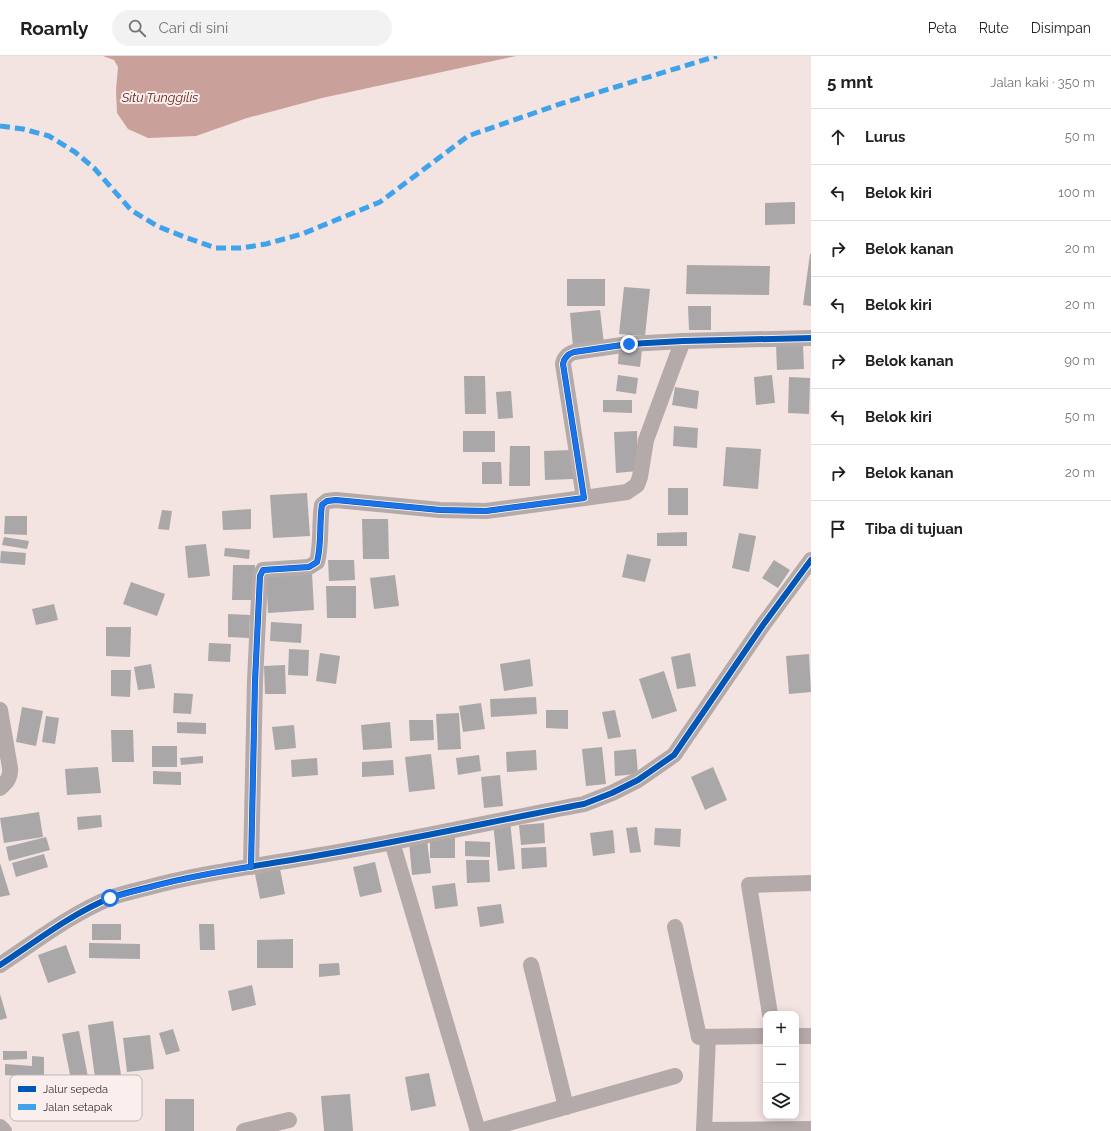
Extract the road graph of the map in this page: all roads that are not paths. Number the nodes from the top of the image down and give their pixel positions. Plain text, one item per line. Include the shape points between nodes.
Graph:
1 (811, 338) edge
2 (683, 341) junction
3 (584, 498) junction
4 (811, 560) edge
5 (0, 710) edge
6 (0, 788) edge
7 (392, 842) junction
8 (251, 867) junction
9 (811, 883) edge
10 (675, 927) dead end
11 (0, 965) edge
12 (531, 965) dead end
13 (770, 1011) edge
14 (763, 1036) edge
15 (799, 1036) edge
16 (811, 1036) edge
17 (708, 1037) junction
18 (675, 1076) dead end
19 (566, 1107) junction
20 (289, 1120) dead end
21 (0, 1127) edge
22 (811, 1129) edge
23 (4, 1131) edge
24 (244, 1131) edge
25 (479, 1131) edge

1 - 2 street
2 - 3 street via 646,440 637,485 627,492
2 - 3 street via 629,344 574,352 564,359
3 - 8 street via 486,511 440,510 336,500 322,504 320,551 317,562 309,567 261,572 255,681
4 - 7 street via 674,755 638,780 584,804
5 - 6 street via 10,775 6,784
7 - 8 street
7 - 25 street
8 - 11 street via 178,880 110,898 63,922
9 - 13 street via 749,885
10 - 17 street via 698,1037
12 - 19 street
14 - 17 street
15 - 16 street
17 - 22 street via 704,1130
18 - 19 street
19 - 25 street
20 - 24 street
21 - 23 street

